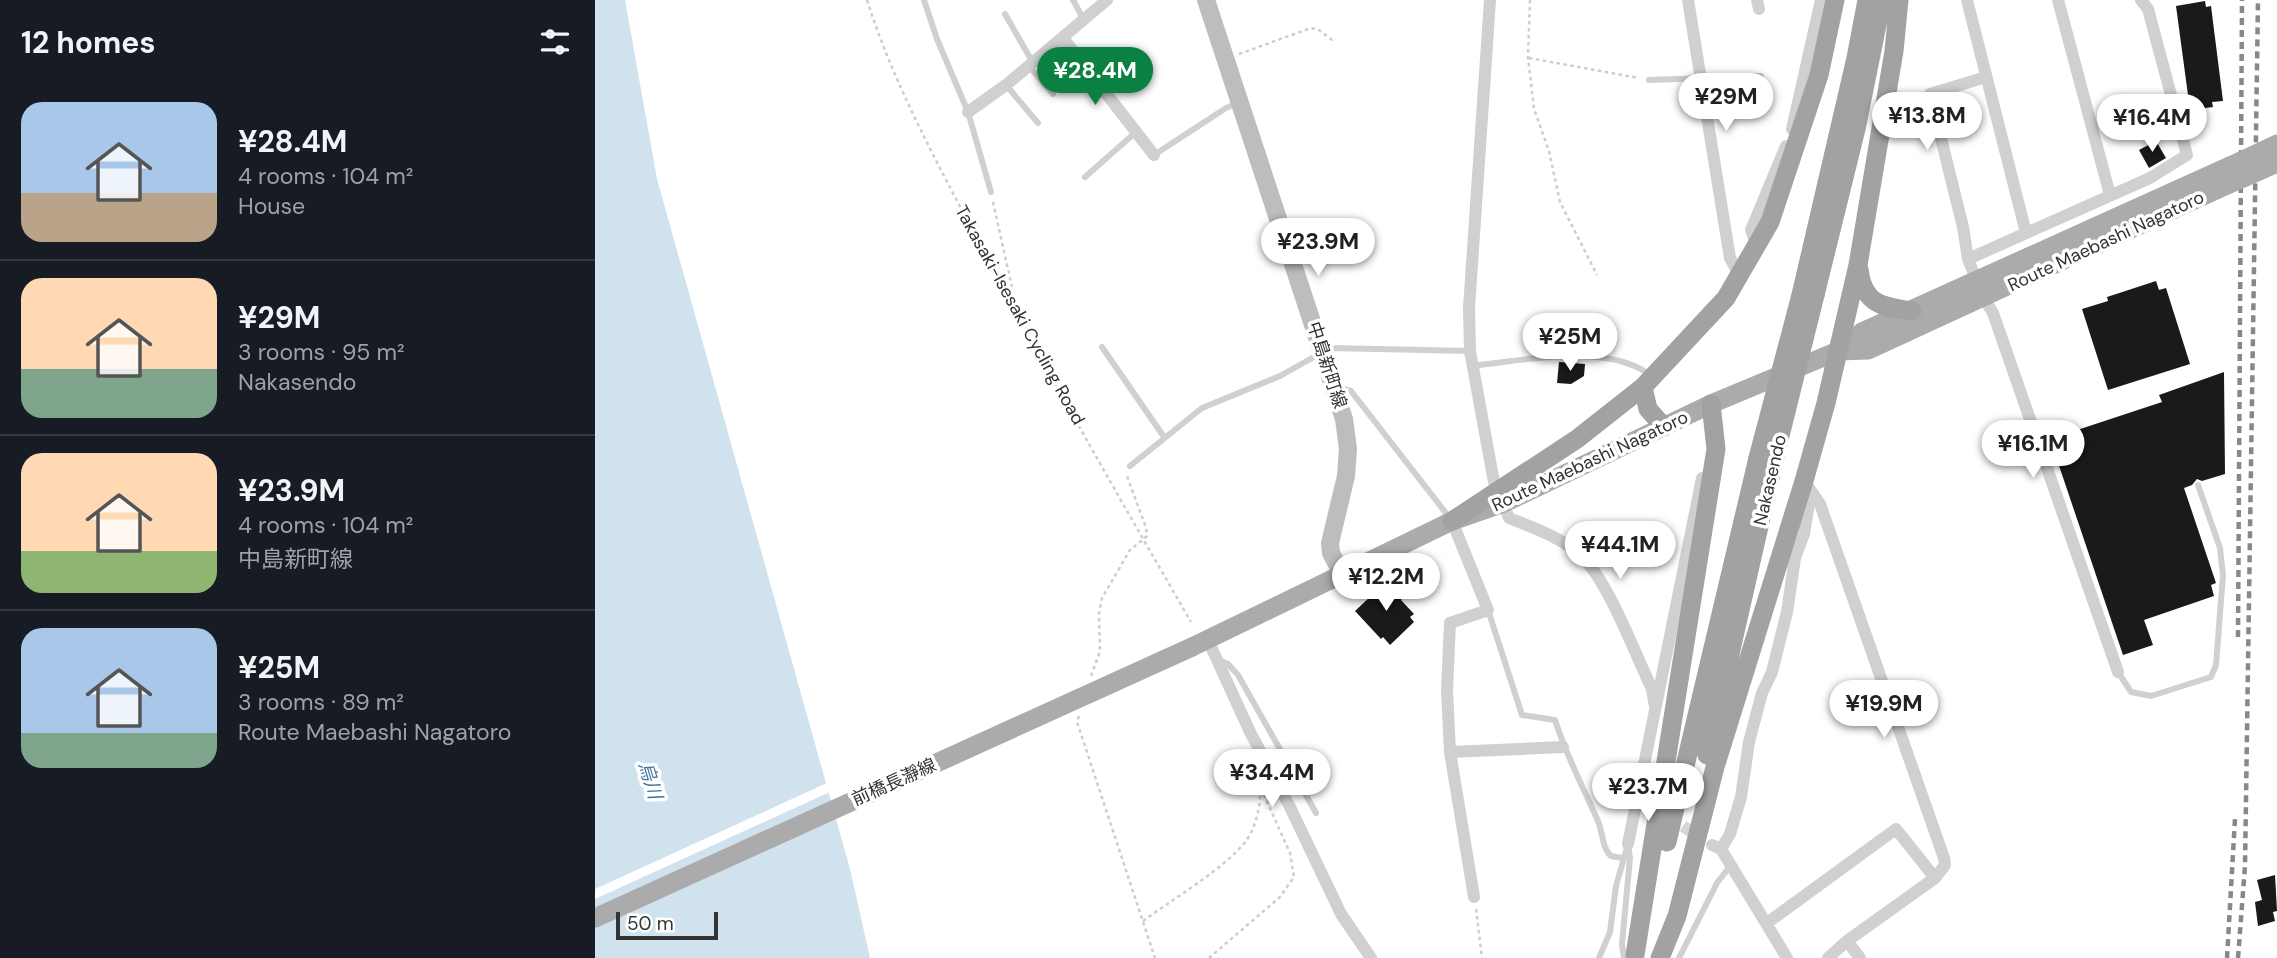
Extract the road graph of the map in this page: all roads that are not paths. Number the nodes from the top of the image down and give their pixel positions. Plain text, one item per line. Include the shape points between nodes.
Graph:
1 (924, 0) edge
2 (1073, 0) edge
3 (1107, 0) edge
4 (1206, 0) edge
5 (1490, 0) edge
6 (1688, 0) edge
7 (1821, 0) edge
8 (1835, 0) edge
9 (1867, 0) edge
10 (1882, 0) edge
11 (1899, 0) edge
12 (1967, 0) edge
13 (2058, 0) edge
14 (2141, 0) edge
15 (1005, 14) dead end
16 (1084, 20) junction
17 (1063, 38) junction
18 (1031, 65) junction
19 (1761, 76) dead end
20 (1986, 77) junction
21 (1700, 78) junction
22 (1649, 80) road end
23 (1006, 85) junction
24 (1053, 94) dead end
25 (1240, 103) junction
26 (968, 112) junction
27 (1038, 123) dead end
28 (1136, 132) junction
29 (2277, 144) edge
30 (1154, 155) joint
31 (2277, 163) edge
32 (1085, 177) dead end
33 (991, 192) road end
34 (2110, 195) junction
35 (2026, 233) junction
36 (1757, 246) junction
37 (1968, 259) junction
38 (1858, 265) junction
39 (1740, 276) junction
40 (1980, 288) junction
41 (1808, 295) junction
42 (1912, 311) junction
43 (1102, 347) dead end
44 (1470, 351) junction
45 (1839, 351) junction
46 (1322, 352) junction
47 (1471, 366) junction
48 (1648, 382) junction
49 (1335, 387) junction
50 (1711, 404) junction
51 (1664, 427) junction
52 (1164, 437) junction
53 (1130, 466) road end
54 (1705, 467) dead end
55 (2198, 485) dead end
56 (1808, 486) junction
57 (1501, 496) junction
58 (1452, 521) junction
59 (1342, 574) junction
60 (1488, 610) junction
61 (1200, 643) junction
62 (1217, 659) junction
63 (2118, 672) joint
64 (1655, 707) junction
65 (1563, 747) junction
66 (1450, 752) junction
67 (1636, 797) junction
68 (1651, 805) dead end
69 (1316, 813) dead end
70 (1628, 844) junction
71 (1622, 858) junction
72 (1731, 865) junction
73 (1935, 878) junction
74 (1474, 897) road end
75 (595, 918) edge
76 (1767, 923) junction
77 (1847, 941) junction
78 (1636, 957) edge
79 (1371, 958) edge
80 (1599, 958) edge
81 (1660, 958) edge
82 (1679, 958) edge
83 (1787, 958) edge
84 (1828, 958) edge
85 (1860, 958) edge

1 - 26 lane
2 - 16 lane
3 - 16 street
4 - 25 main road, 中島新町線
5 - 44 street
6 - 21 street
7 - 36 street via 1791,134 1751,230
8 - 36 highway via 1819,75 1796,148
9 - 41 highway, Nakasendo
10 - 41 highway, Nakasendo via 1856,129
11 - 38 highway
12 - 20 street
13 - 34 street
14 - 34 street via 2148,9 2187,155
15 - 18 lane
16 - 17 street
17 - 18 street
17 - 28 street
18 - 23 street
18 - 24 lane
19 - 21 lane
20 - 35 street
20 - 37 street via 1930,94
21 - 22 lane
21 - 39 street via 1730,258
23 - 26 street
23 - 27 lane
25 - 30 lane
25 - 46 main road, 中島新町線
26 - 33 lane
28 - 30 street
28 - 32 lane
29 - 40 main road, Route Maebashi Nagatoro, bridge
31 - 40 main road, Route Maebashi Nagatoro, bridge
34 - 35 street
35 - 37 street
36 - 39 highway
37 - 40 street
38 - 42 highway via 1868,297 1886,307
38 - 45 highway
39 - 48 highway via 1726,298
40 - 42 main road, Route Maebashi Nagatoro
40 - 45 main road, Route Maebashi Nagatoro via 1868,350
40 - 63 street via 1993,313
41 - 78 highway, Nakasendo, bridge via 1767,455 1704,766 1682,852
42 - 45 main road, Route Maebashi Nagatoro via 1862,332
43 - 52 lane
44 - 46 lane via 1330,348
44 - 47 street
45 - 50 main road, Route Maebashi Nagatoro
45 - 56 highway
46 - 49 main road, 中島新町線
46 - 52 lane via 1280,376 1202,408
47 - 48 lane via 1572,356 1604,358 1641,369
47 - 57 street via 1494,482
48 - 51 highway via 1648,409
48 - 57 highway
49 - 58 lane via 1351,391
49 - 59 main road, 中島新町線 via 1348,449 1344,491 1330,543
50 - 51 main road, Route Maebashi Nagatoro
50 - 78 highway via 1716,449
51 - 57 main road, Route Maebashi Nagatoro
52 - 53 lane
54 - 64 street
55 - 63 lane via 2220,548 2223,575 2216,665 2211,677 2151,696 2131,692
56 - 72 street via 1804,534 1772,672 1756,717 1741,797 1730,834 1716,847
56 - 73 street via 1820,504 1944,858 1945,865
56 - 81 highway via 1715,767 1677,916
57 - 58 highway
57 - 64 street via 1509,518 1572,549 1602,581
58 - 59 main road
58 - 60 street
59 - 61 main road
60 - 65 lane via 1522,715 1555,720
60 - 66 street via 1450,623
61 - 62 street
61 - 75 main road, 前橋長瀞線, bridge
62 - 69 lane via 1238,675
62 - 79 street via 1341,914
64 - 67 street
65 - 66 street
65 - 71 lane via 1607,852
66 - 74 street
67 - 68 street
67 - 70 street
70 - 71 lane
70 - 78 lane via 1622,944
71 - 80 lane via 1610,932
72 - 76 street
72 - 82 lane
73 - 76 street via 1896,829
73 - 77 street
76 - 83 street
77 - 84 street
77 - 85 street

